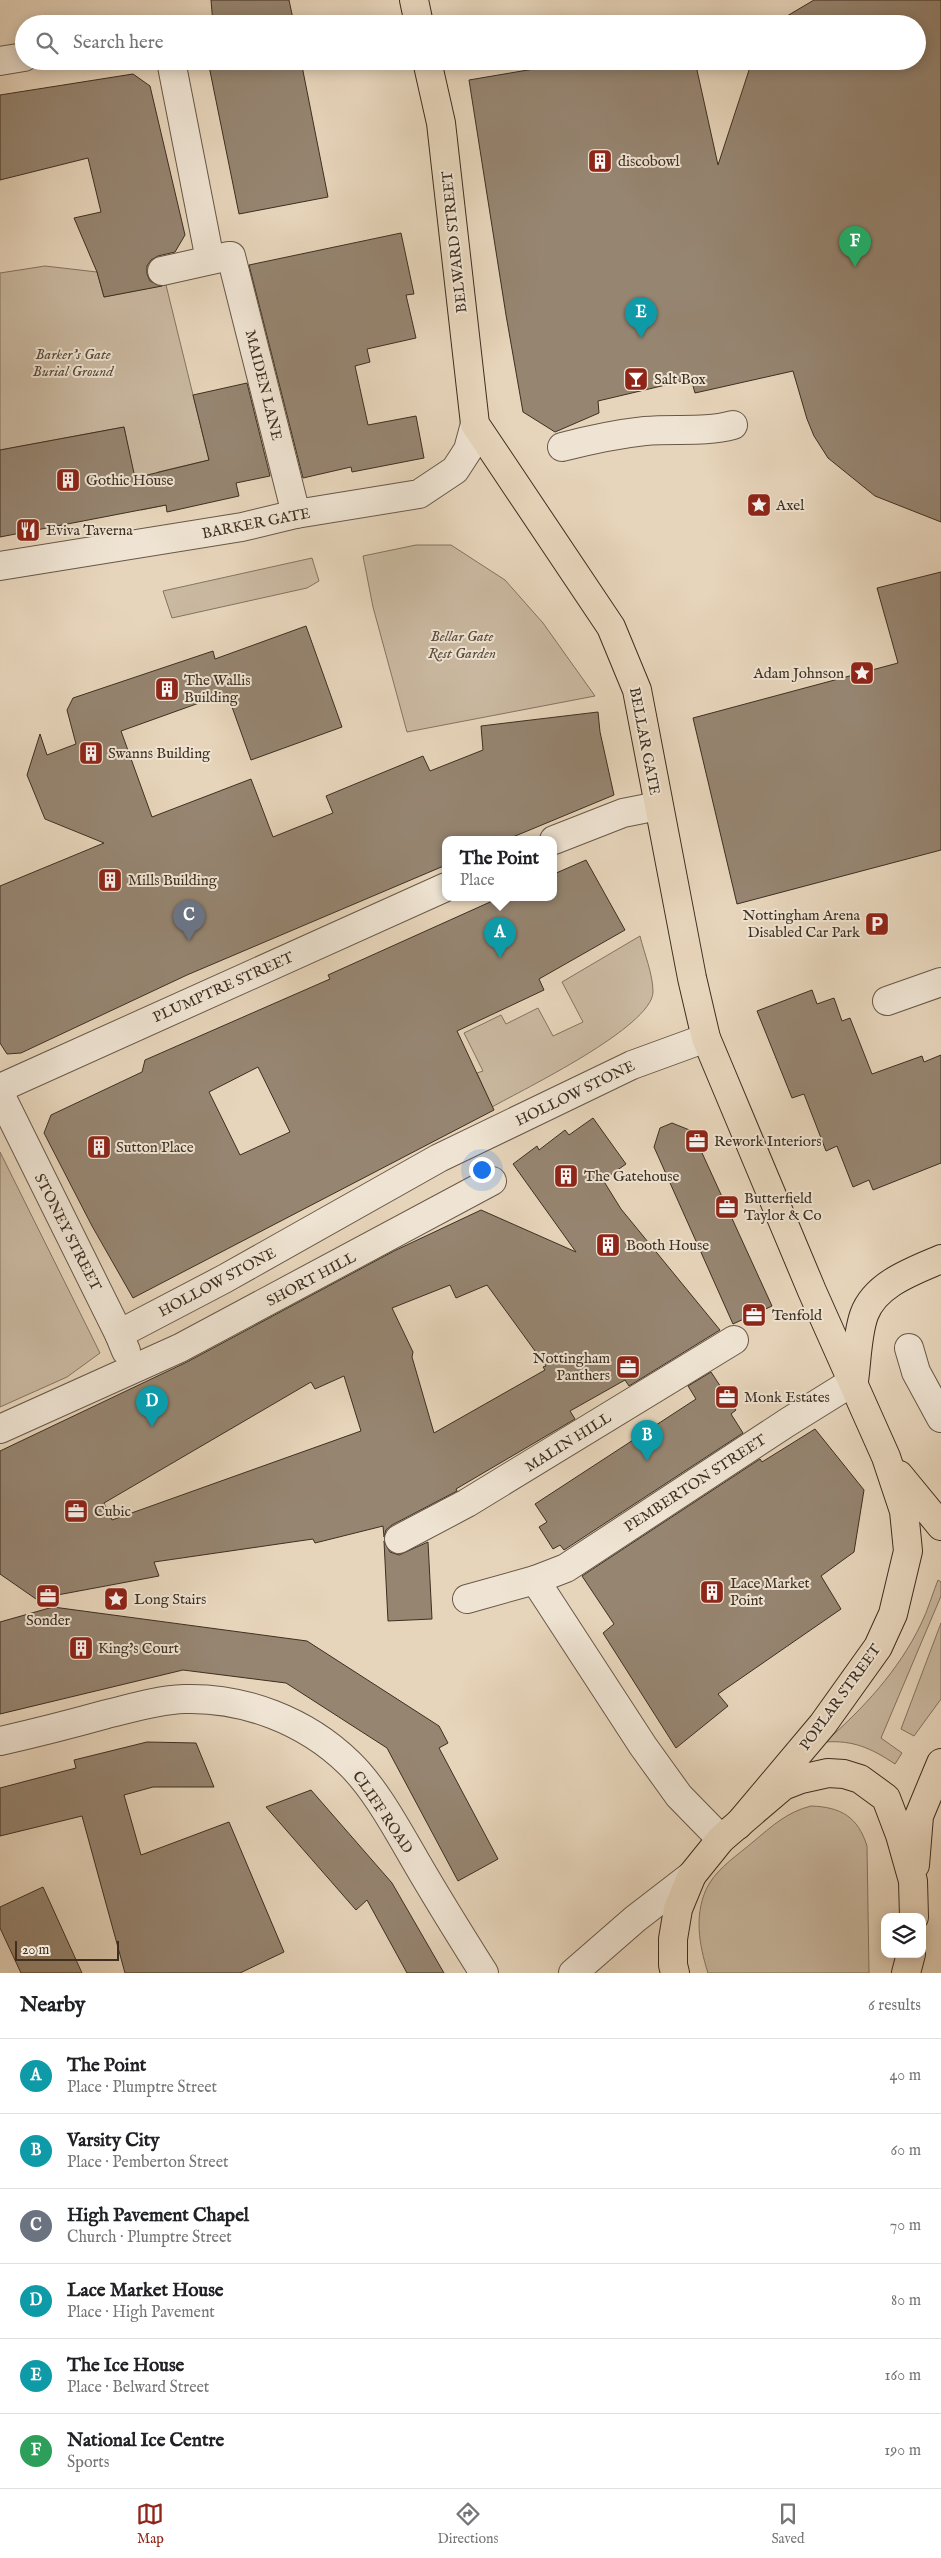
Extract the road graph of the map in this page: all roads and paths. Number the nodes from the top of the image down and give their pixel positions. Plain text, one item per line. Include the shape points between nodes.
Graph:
1 (414, 0) edge
2 (417, 15) edge
3 (15, 58) edge
4 (0, 61) edge
5 (174, 70) edge
6 (429, 70) edge
7 (229, 256) junction
8 (162, 271) dead end
9 (475, 424) junction
10 (733, 426) dead end
11 (562, 446) dead end
12 (296, 514) junction
13 (0, 566) edge
14 (658, 806) junction
15 (557, 839) edge
16 (442, 890) edge
17 (941, 982) edge
18 (887, 1001) dead end
19 (706, 1038) junction
20 (0, 1088) edge
21 (0, 1094) edge
22 (492, 1181) dead end
23 (941, 1259) edge
24 (119, 1334) junction
25 (734, 1340) dead end
26 (909, 1348) dead end
27 (129, 1373) junction
28 (854, 1381) junction
29 (941, 1418) edge
30 (0, 1429) edge
31 (886, 1457) junction
32 (941, 1526) edge
33 (399, 1539) dead end
34 (535, 1580) junction
35 (468, 1599) dead end
36 (0, 1741) edge
37 (941, 1763) edge
38 (729, 1832) junction
39 (692, 1875) junction
40 (913, 1882) junction
41 (914, 1913) edge
42 (910, 1958) edge
43 (917, 1958) edge
44 (484, 1973) edge
45 (573, 1973) edge
46 (675, 1973) edge
47 (906, 1973) edge
48 (920, 1973) edge

1 - 2 main road
3 - 4 street
5 - 7 street, MAIDEN LANE
6 - 9 main road, BELWARD STREET via 440,123
7 - 8 street
7 - 12 street, MAIDEN LANE
9 - 12 street, BARKER GATE via 468,450 455,470 419,494
9 - 14 main road, BELLAR GATE via 611,627 637,690
10 - 11 street via 708,431 682,428 644,431
12 - 13 street, BARKER GATE via 242,527
14 - 15 street via 616,815
14 - 19 main road, BELLAR GATE
16 - 20 street, PLUMPTRE STREET
17 - 18 street
19 - 24 street, HOLLOW STONE via 632,1065 439,1158
19 - 28 main road via 812,1291
21 - 24 street, STONEY STREET
22 - 27 street, SHORT HILL via 223,1327
23 - 28 main road via 906,1273 879,1293 864,1315
24 - 27 street, STONEY STREET
25 - 33 street, MALIN HILL via 475,1498
26 - 29 street via 916,1372
27 - 30 street, SHORT HILL
28 - 31 main road, POPLAR STREET
28 - 34 street, PEMBERTON STREET via 566,1568
31 - 32 main road
31 - 38 main road, POPLAR STREET via 904,1512 908,1551 893,1614 878,1647 823,1724
34 - 35 street, PEMBERTON STREET
34 - 38 street via 643,1746 680,1796
36 - 44 street, CLIFF ROAD via 155,1702 184,1699 243,1705 299,1726 326,1743 356,1771 388,1815
37 - 40 main road via 919,1816
38 - 39 main road
38 - 40 main road via 783,1786 828,1773 844,1774 860,1779 886,1798
39 - 45 street
39 - 46 main road via 678,1909 673,1939 672,1965
40 - 41 main road
42 - 47 main road
43 - 48 main road

